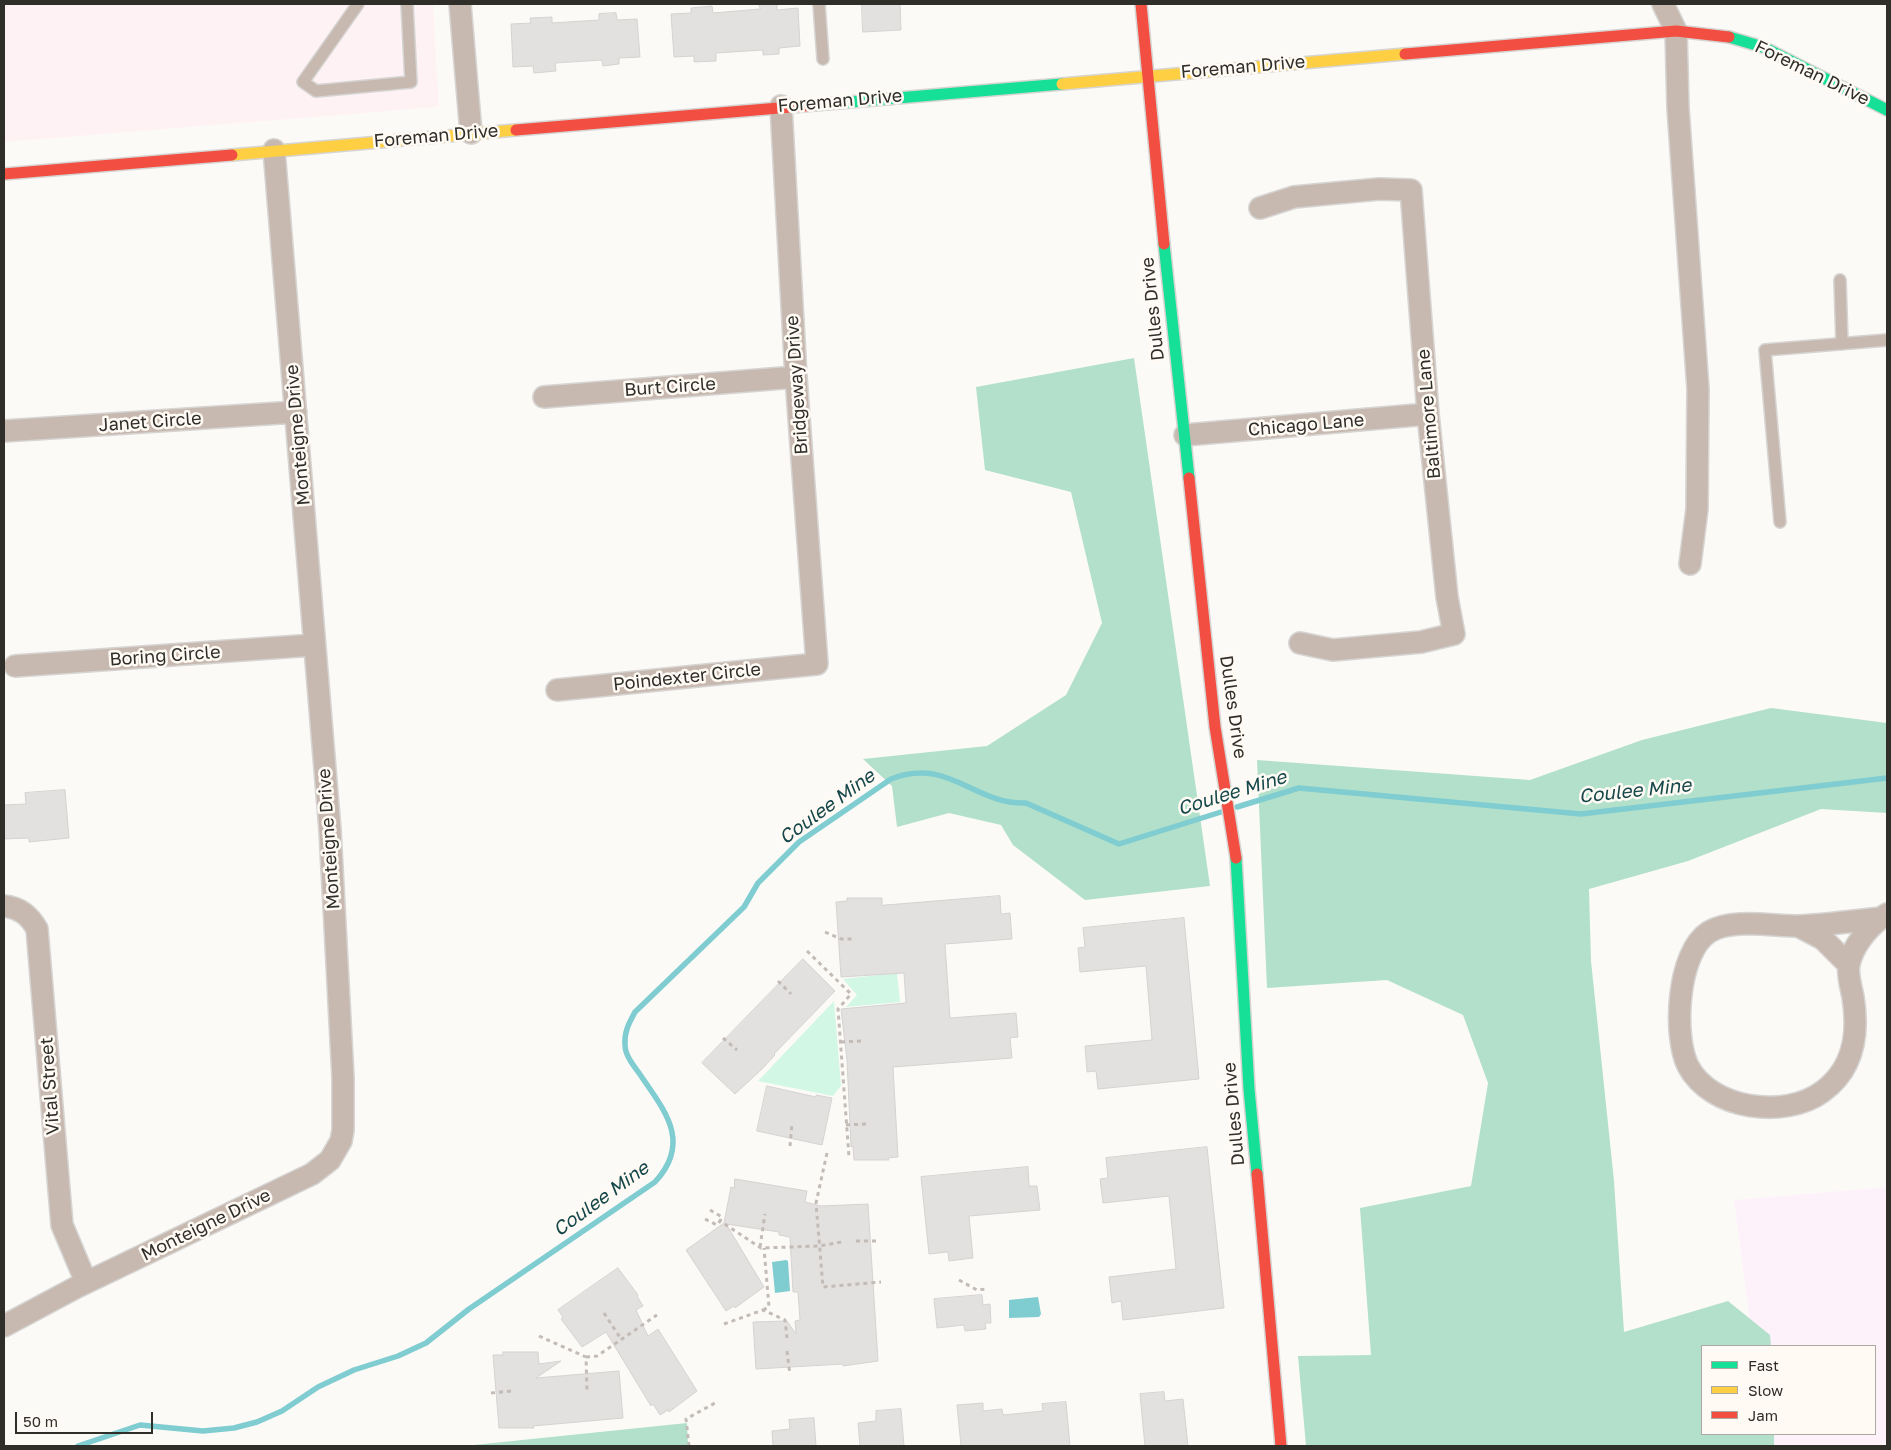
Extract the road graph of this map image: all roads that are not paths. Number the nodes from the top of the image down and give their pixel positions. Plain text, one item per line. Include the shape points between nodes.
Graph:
1 (358, 4) edge
2 (407, 4) edge
3 (460, 4) edge
4 (819, 4) edge
5 (1140, 4) edge
6 (1663, 4) edge
7 (1676, 31) junction
8 (823, 59) dead end
9 (1148, 75) junction
10 (781, 106) junction
11 (1887, 110) edge
12 (471, 133) junction
13 (274, 150) junction
14 (4, 174) edge
15 (1260, 208) dead end
16 (1840, 280) dead end
17 (1887, 340) edge
18 (1842, 344) junction
19 (796, 377) junction
20 (544, 397) dead end
21 (296, 412) junction
22 (1428, 414) junction
23 (4, 431) edge
24 (1185, 435) junction
25 (1780, 522) dead end
26 (1690, 564) dead end
27 (1300, 643) dead end
28 (314, 645) junction
29 (817, 664) joint
30 (16, 666) dead end
31 (557, 690) dead end
32 (4, 906) edge
33 (1884, 916) edge
34 (1796, 926) junction
35 (1849, 965) junction
36 (86, 1282) junction
37 (4, 1326) edge
38 (1281, 1446) edge

1 - 2 lane via 303,82 316,91 411,82
3 - 12 street
4 - 8 lane
5 - 9 street, Dulles Drive
6 - 7 street
7 - 9 street, Foreman Drive
7 - 11 street, Foreman Drive via 1725,36 1763,47
7 - 26 street via 1678,108 1698,388 1697,509
9 - 10 street, Foreman Drive
9 - 24 street, Dulles Drive
10 - 12 street, Foreman Drive
10 - 19 street, Bridgeway Drive
12 - 13 street, Foreman Drive
13 - 14 street, Foreman Drive
13 - 21 street, Monteigne Drive
15 - 22 street, Baltimore Lane via 1294,197 1411,190
16 - 18 lane
17 - 18 lane
18 - 25 lane via 1765,350
19 - 20 street, Burt Circle
19 - 29 street, Bridgeway Drive
21 - 23 street, Janet Circle
21 - 28 street, Monteigne Drive
22 - 24 street, Chicago Lane
22 - 27 street, Baltimore Lane via 1447,597 1454,634 1421,642 1333,650
24 - 38 street, Dulles Drive via 1215,727 1236,862 1249,1089
28 - 30 street, Boring Circle
28 - 36 street, Monteigne Drive via 330,830 344,1078 340,1141 330,1160 312,1174
29 - 31 street, Poindexter Circle
32 - 36 street, Vital Street via 23,911 37,929 60,1208 66,1238
33 - 34 street
33 - 35 street via 1870,927
34 - 35 street via 1823,939
34 - 35 street via 1724,926 1709,932 1691,954 1682,984 1682,1032 1685,1058 1696,1078 1704,1085 1725,1099 1758,1106 1800,1102 1823,1091 1837,1079 1849,1060 1855,1041 1856,1019
36 - 37 street, Monteigne Drive

